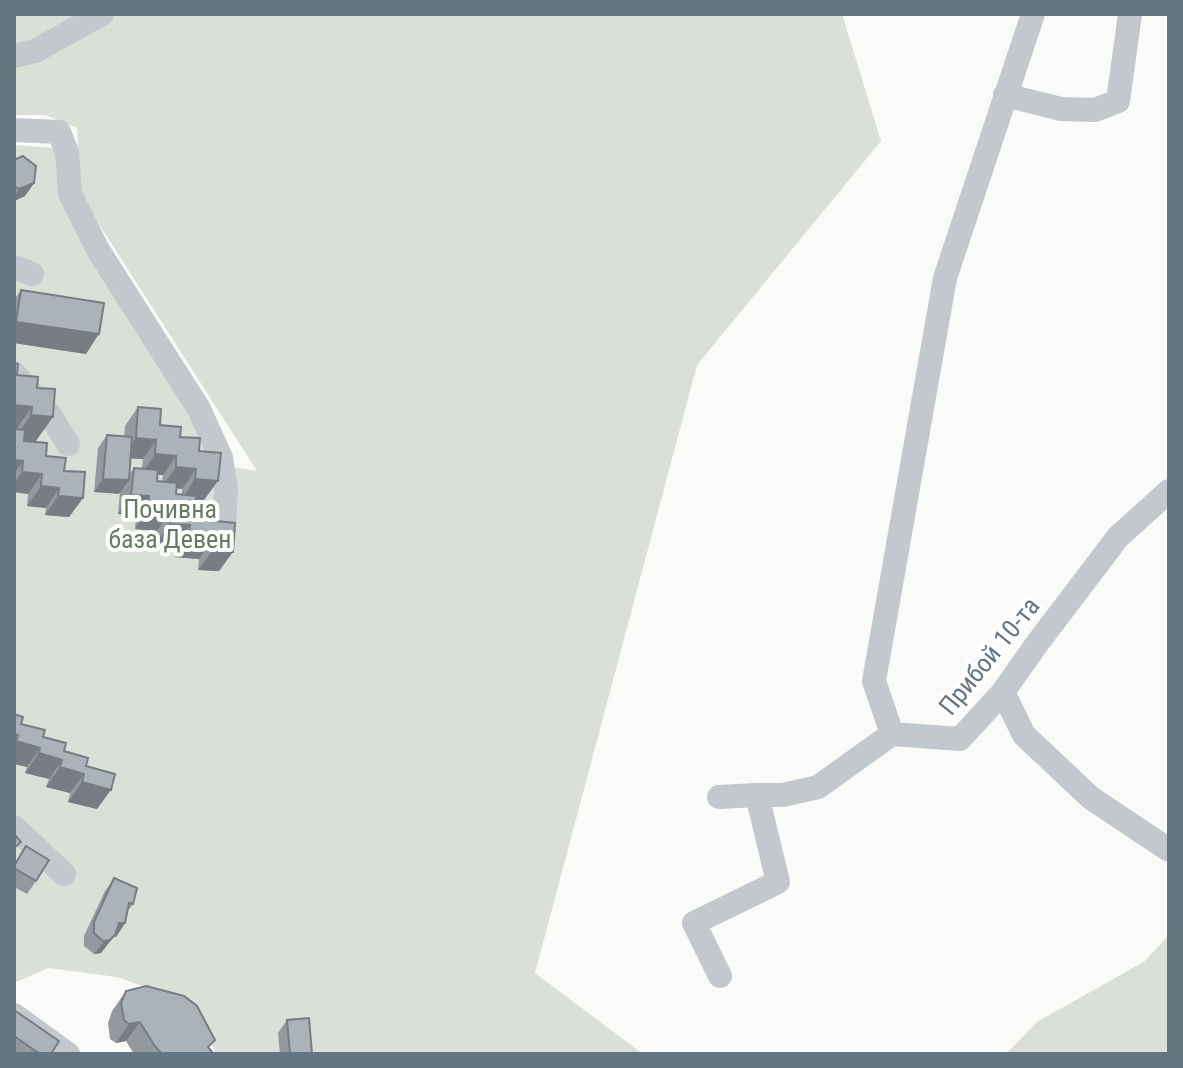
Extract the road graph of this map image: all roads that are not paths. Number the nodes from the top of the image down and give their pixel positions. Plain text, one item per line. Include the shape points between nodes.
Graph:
1 (102, 14) edge
2 (1033, 14) edge
3 (1130, 14) edge
4 (14, 56) edge
5 (1005, 95) junction
6 (14, 130) edge
7 (14, 373) edge
8 (68, 444) dead end
9 (1169, 491) edge
10 (224, 528) edge
11 (1003, 692) junction
12 (892, 734) junction
13 (757, 795) junction
14 (719, 797) dead end
15 (14, 827) edge
16 (1169, 850) edge
17 (64, 874) dead end
18 (720, 976) dead end
19 (14, 1015) edge
20 (68, 1054) edge

1 - 4 street via 35,51
2 - 5 street
3 - 5 street via 1118,101 1095,110 1061,109
5 - 12 street via 945,278 874,681
6 - 10 street via 59,132 67,152 70,194 98,250 199,409 221,458
7 - 8 street
9 - 11 street, Прибой 10-та via 1118,537
11 - 12 street, Прибой 10-та via 960,739
11 - 16 street via 1024,735 1057,767 1091,798
12 - 13 street via 818,787
13 - 14 street
13 - 18 street via 778,882 694,923
15 - 17 street
19 - 20 street

